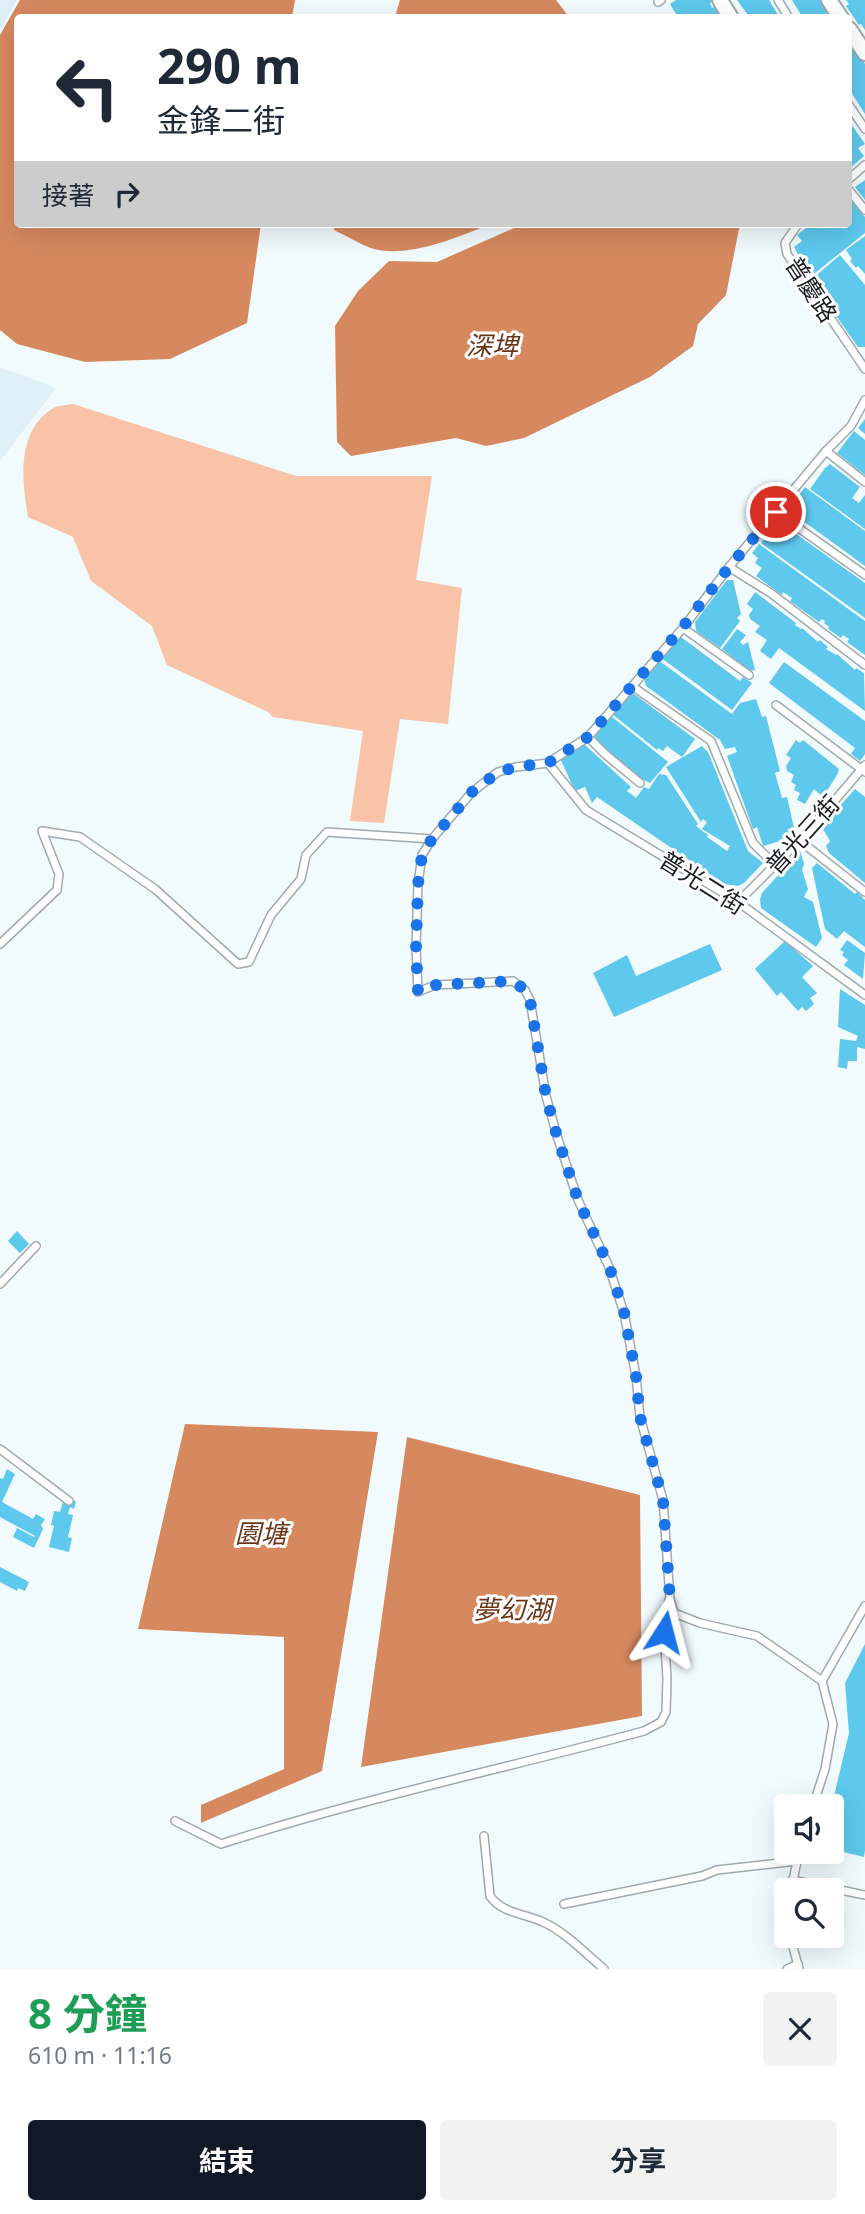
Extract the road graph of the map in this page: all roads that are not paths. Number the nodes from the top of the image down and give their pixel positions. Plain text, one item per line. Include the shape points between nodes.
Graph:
1 (852, 34) edge
2 (865, 53) edge
3 (852, 110) edge
4 (865, 129) edge
5 (852, 194) edge
6 (865, 210) edge
7 (795, 228) edge
8 (865, 369) edge
9 (865, 400) edge
10 (826, 451) junction
11 (865, 482) edge
12 (776, 512) junction
13 (729, 567) junction
14 (865, 575) edge
15 (682, 628) junction
16 (865, 665) edge
17 (749, 675) dead end
18 (632, 686) junction
19 (776, 705) dead end
20 (588, 737) junction
21 (548, 763) junction
22 (864, 769) edge
23 (640, 783) dead end
24 (432, 839) junction
25 (799, 841) junction
26 (775, 865) junction
27 (865, 892) edge
28 (738, 902) junction
29 (0, 944) edge
30 (865, 995) edge
31 (36, 1246) dead end
32 (0, 1284) edge
33 (0, 1449) edge
34 (69, 1502) dead end
35 (670, 1599) junction
36 (865, 1606) edge
37 (822, 1681) junction
38 (817, 1794) edge
39 (175, 1821) dead end
40 (484, 1836) dead end
41 (774, 1864) edge
42 (844, 1891) edge
43 (865, 1895) edge
44 (564, 1904) dead end
45 (793, 1948) edge
46 (798, 1967) edge
47 (604, 1969) edge
48 (787, 1969) edge

1 - 2 street
3 - 4 lane
5 - 6 lane
7 - 8 lane, 普慶路 via 785,243 787,254
9 - 10 lane via 851,426
10 - 11 lane
10 - 12 lane
12 - 13 lane
12 - 14 lane
13 - 15 lane
13 - 16 lane
15 - 17 lane
15 - 18 lane
18 - 20 lane
18 - 26 lane via 711,741 753,843
19 - 22 lane
20 - 21 lane
20 - 23 lane
21 - 24 lane via 498,772 472,792
21 - 28 lane, 普光二街 via 586,810
22 - 25 lane, 普光三街
24 - 29 lane via 327,832 306,855 301,879 271,915 249,962 238,964 155,889 80,837 42,831 59,874 57,890
24 - 35 lane via 422,855 418,884 418,992 435,985 513,981 530,1000 557,1136 624,1312 640,1417 663,1500
25 - 26 lane, 普光三街
25 - 27 lane
26 - 28 lane, 普光三街
28 - 30 lane, 普光二街
31 - 32 lane
33 - 34 lane
35 - 37 lane via 674,1613 757,1636
35 - 39 lane via 664,1632 666,1712 661,1722 644,1731 402,1792 221,1844
36 - 37 lane
37 - 38 lane via 833,1724
40 - 47 lane via 494,1903 554,1927
41 - 44 lane via 717,1870
42 - 43 lane
45 - 46 lane
46 - 48 lane

